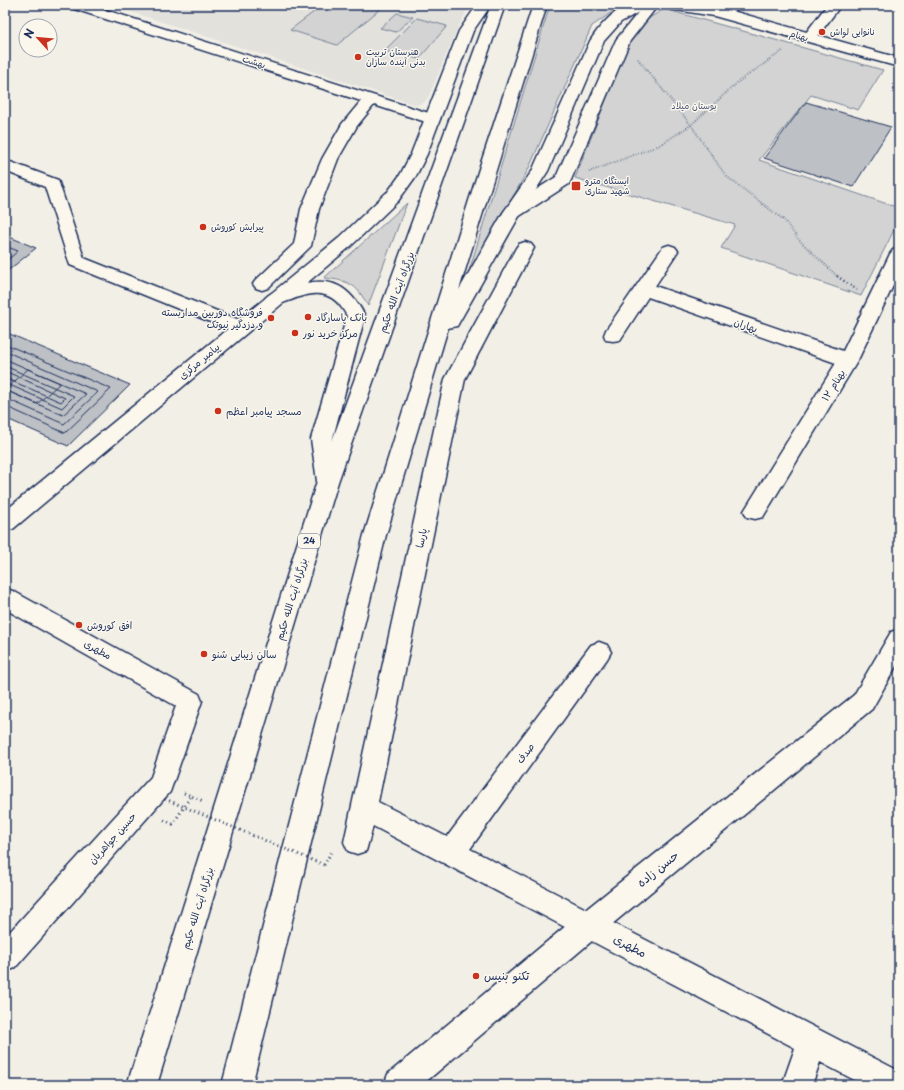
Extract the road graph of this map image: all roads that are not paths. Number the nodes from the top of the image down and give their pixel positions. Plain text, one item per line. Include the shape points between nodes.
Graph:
1 (76, 5) edge
2 (484, 5) edge
3 (498, 5) edge
4 (540, 5) edge
5 (641, 5) edge
6 (651, 5) edge
7 (670, 5) edge
8 (698, 5) edge
9 (834, 5) edge
10 (722, 14) junction
11 (809, 38) junction
12 (899, 63) edge
13 (371, 99) junction
14 (432, 119) junction
15 (5, 165) edge
16 (512, 213) junction
17 (525, 248) dead end
18 (669, 251) dead end
19 (899, 254) edge
20 (644, 289) junction
21 (267, 292) junction
22 (240, 327) junction
23 (613, 335) dead end
24 (429, 360) junction
25 (848, 360) junction
26 (327, 482) junction
27 (755, 511) dead end
28 (5, 523) edge
29 (5, 598) edge
30 (899, 639) edge
31 (599, 652) dead end
32 (190, 701) joint
33 (364, 808) junction
34 (357, 842) dead end
35 (451, 853) junction
36 (589, 925) junction
37 (5, 958) edge
38 (812, 1042) junction
39 (142, 1085) edge
40 (237, 1085) edge
41 (399, 1085) edge
42 (797, 1085) edge
43 (895, 1085) edge

1 - 13 main road, بهشت
2 - 14 main road, پیامبر مرکزی via 466,31
3 - 26 main road, بزرگراه آیت الله حکیم / 24
4 - 24 main road
5 - 16 main road via 619,16 607,26 597,41 540,171
6 - 16 main road via 623,40 564,180
7 - 10 main road, بهنام
8 - 10 main road, بهنام
9 - 11 main road
10 - 11 main road, بهنام
11 - 12 main road, بهنام
13 - 14 main road, بهشت
13 - 21 main road via 350,124 330,159 310,209 302,246
14 - 21 main road, پیامبر مرکزی via 413,165 392,197 345,242
15 - 22 main road via 52,184 76,261
16 - 24 main road
17 - 33 main road, پارسا via 455,379
18 - 20 main road
19 - 25 main road, بهنام ۱۲
20 - 23 main road
20 - 25 main road, بهاران
21 - 22 main road, پیامبر مرکزی
21 - 26 main road via 328,288 341,293 351,304 356,316 320,439
22 - 28 main road, پیامبر مرکزی
24 - 40 main road via 375,535
25 - 27 main road, بهنام ۱۲
26 - 39 main road, بزرگراه آیت الله حکیم / 24
29 - 32 main road, مطهری
30 - 36 main road, حسن زاده via 863,702
31 - 35 main road, صدف
32 - 37 main road, حسین جواهریان via 161,784
33 - 34 main road, پارسا
33 - 35 main road, مطهری
35 - 36 main road, مطهری
36 - 38 main road, مطهری
36 - 41 main road, حسن زاده
38 - 42 main road
38 - 43 main road, مطهری

